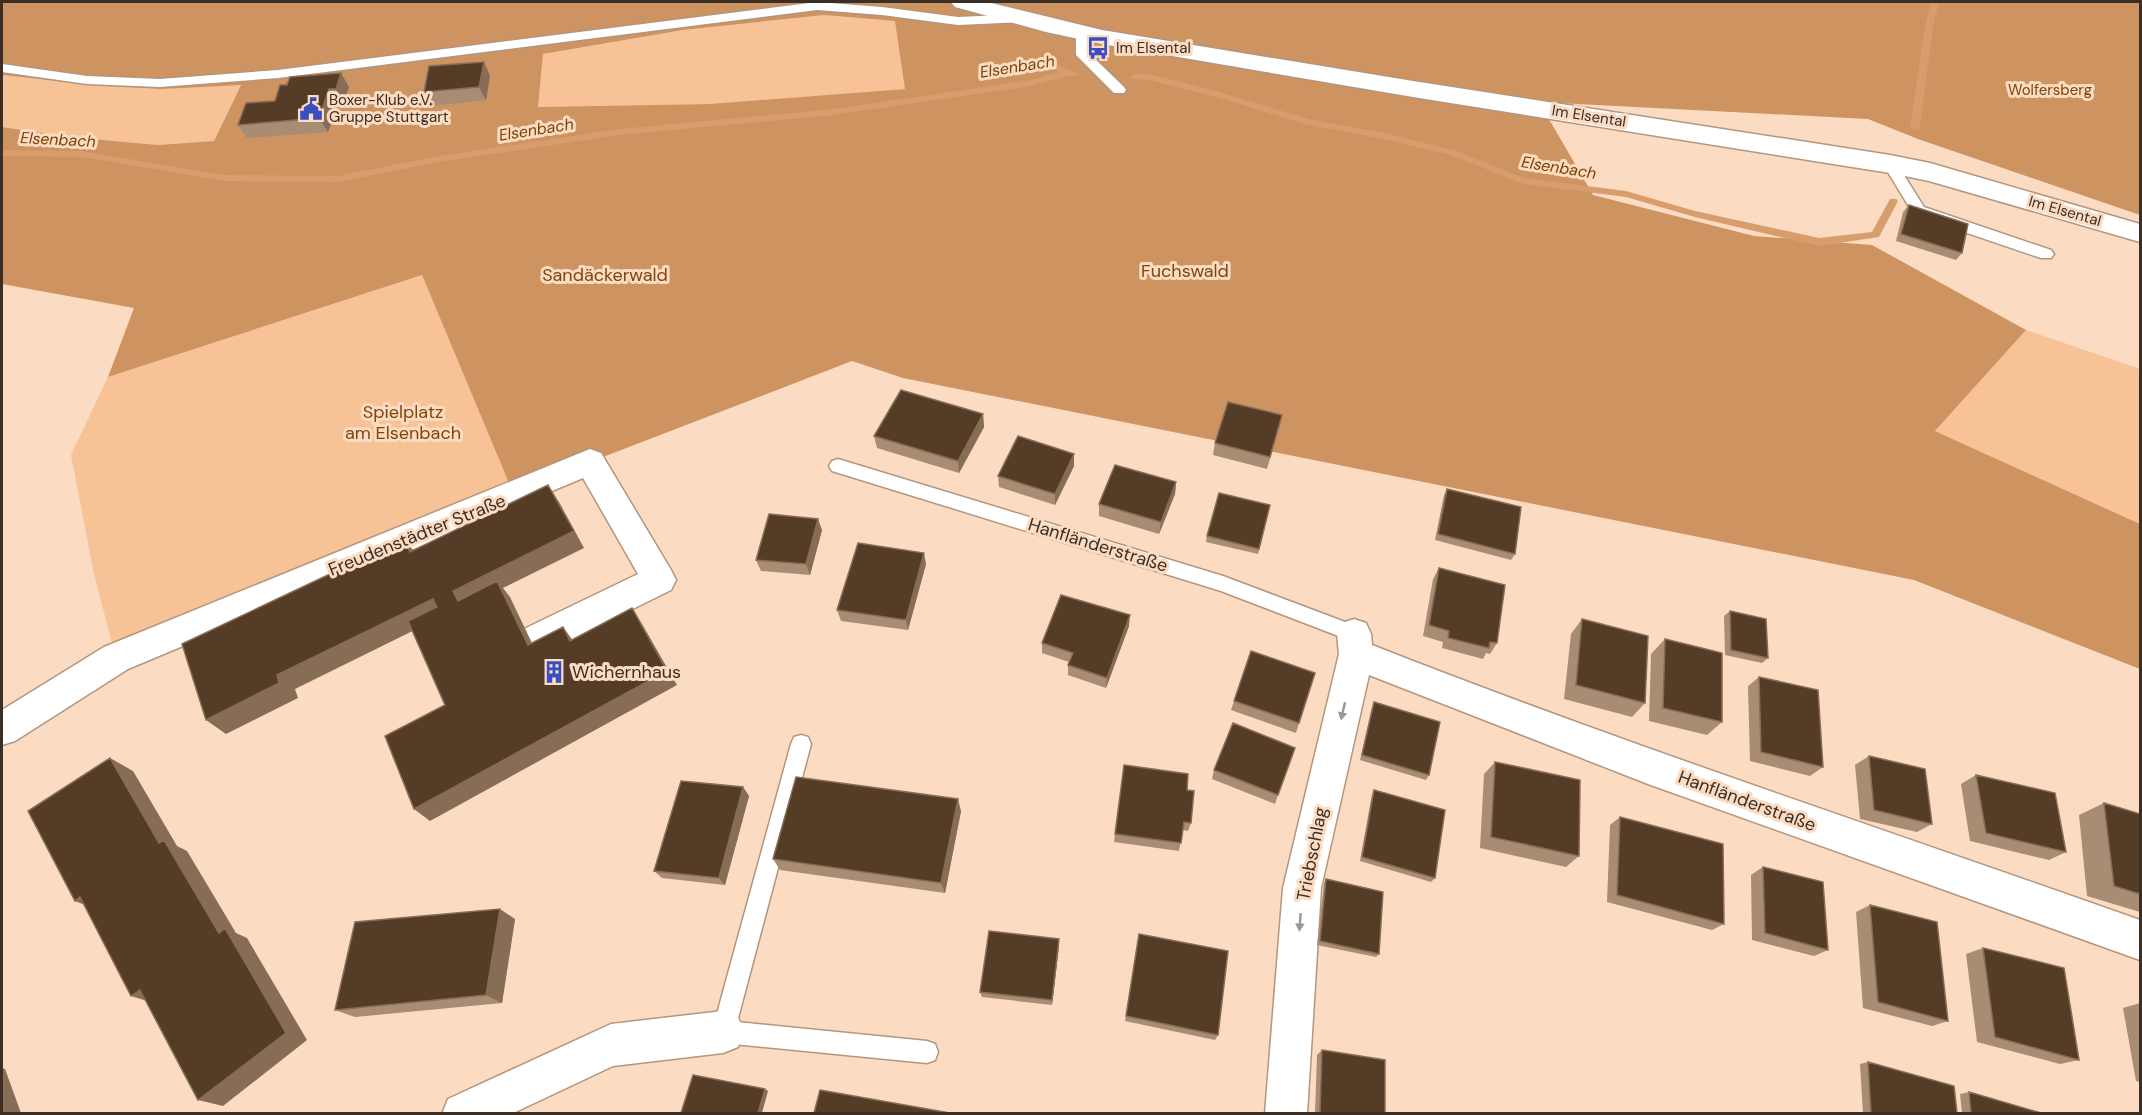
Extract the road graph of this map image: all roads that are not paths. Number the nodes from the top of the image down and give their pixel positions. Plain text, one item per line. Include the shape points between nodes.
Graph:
1 (963, 2) edge
2 (1023, 18) junction
3 (1082, 33) junction
4 (2, 68) edge
5 (1119, 90) dead end
6 (1890, 164) junction
7 (2140, 233) edge
8 (2046, 254) dead end
9 (838, 466) dead end
10 (536, 640) edge
11 (1355, 644) junction
12 (2, 729) edge
13 (801, 744) dead end
14 (2140, 940) edge
15 (723, 1032) junction
16 (927, 1052) dead end
17 (463, 1113) edge
18 (1286, 1113) edge

1 - 2 street, Im Elsental
2 - 3 street, Im Elsental
2 - 4 lane via 958,21 817,6 255,76 160,83 87,80
3 - 5 lane via 1083,55
3 - 6 street, Im Elsental
6 - 7 street, Im Elsental
6 - 8 lane via 1919,210
9 - 11 lane, Hanfländerstraße via 1223,584
10 - 12 street, Freudenstädter Straße via 659,580 590,462 116,658
11 - 14 street, Hanfländerstraße via 1437,687 1828,831
11 -> 18 street, Triebschlag via 1302,888
13 - 15 lane
15 - 16 lane
15 - 17 street via 610,1045

